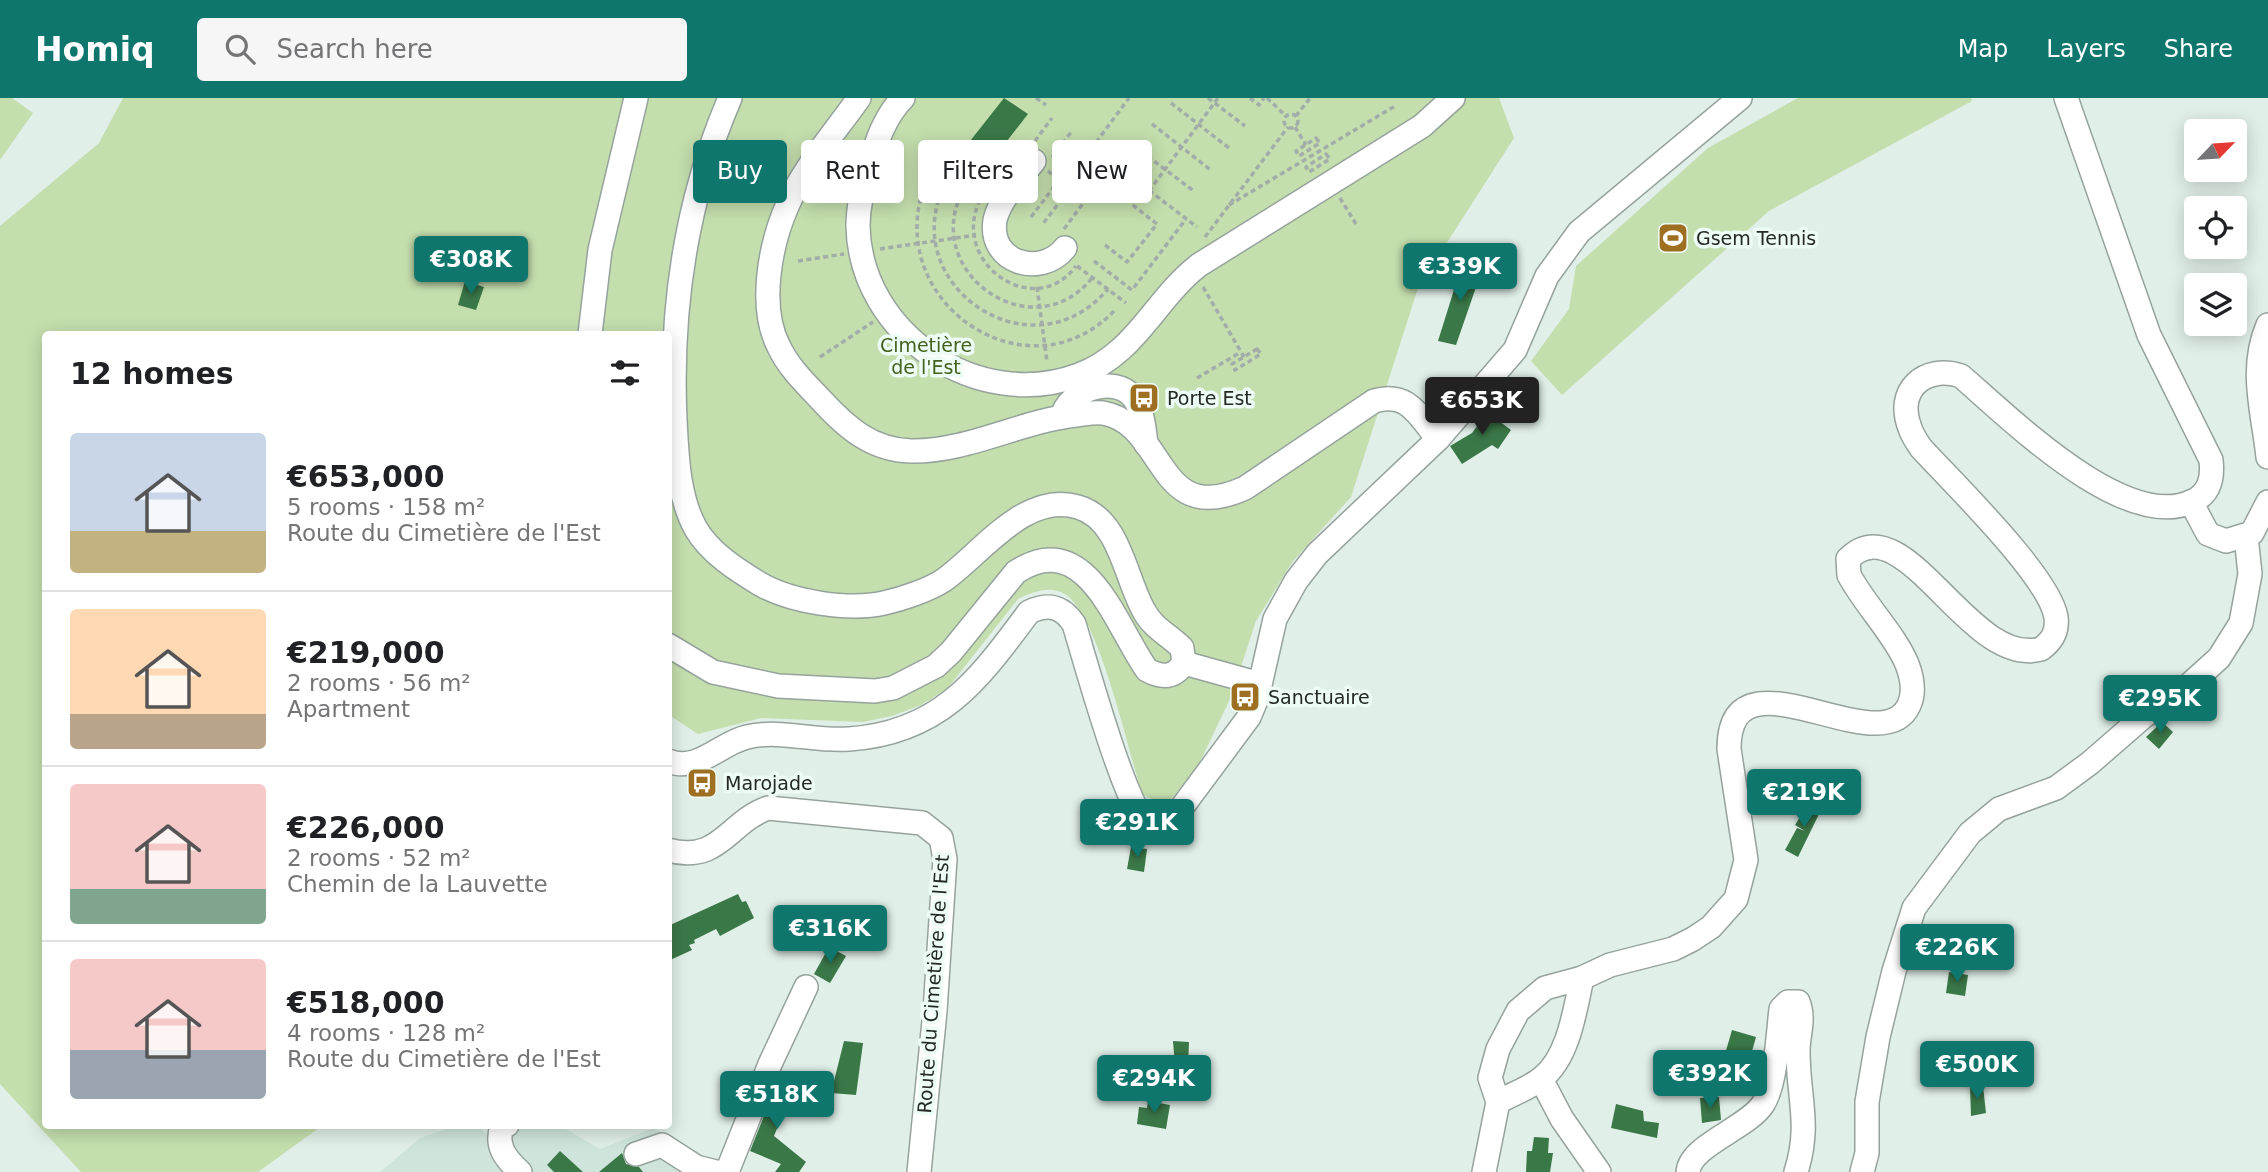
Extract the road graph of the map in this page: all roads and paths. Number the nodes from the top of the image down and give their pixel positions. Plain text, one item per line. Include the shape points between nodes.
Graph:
1 (636, 98) edge
2 (730, 98) edge
3 (859, 98) edge
4 (903, 98) edge
5 (1036, 98) edge
6 (1129, 98) edge
7 (1208, 98) edge
8 (1218, 98) edge
9 (1250, 98) edge
10 (1266, 98) edge
11 (1310, 98) edge
12 (1453, 98) edge
13 (1740, 98) edge
14 (2066, 98) edge
15 (1171, 103) dead end
16 (1214, 103) junction
17 (1046, 105) dead end
18 (1395, 106) dead end
19 (1287, 117) junction
20 (1296, 117) junction
21 (1152, 124) dead end
22 (1199, 124) junction
23 (1245, 126) dead end
24 (1288, 127) junction
25 (1295, 127) junction
26 (1098, 140) edge
27 (1306, 145) junction
28 (1182, 147) junction
29 (1229, 148) dead end
30 (1309, 150) junction
31 (1312, 155) junction
32 (1152, 159) edge
33 (1316, 161) junction
34 (1165, 169) junction
35 (1213, 171) dead end
36 (1152, 185) edge
37 (1052, 190) edge
38 (1195, 192) dead end
39 (1152, 193) edge
40 (1339, 197) dead end
41 (918, 202) edge
42 (938, 203) edge
43 (989, 203) edge
44 (1002, 203) edge
45 (1059, 203) edge
46 (1088, 203) edge
47 (1137, 203) edge
48 (1230, 205) junction
49 (998, 209) junction
50 (1031, 217) dead end
51 (1186, 219) junction
52 (1356, 224) dead end
53 (1042, 225) dead end
54 (1197, 227) dead end
55 (995, 232) junction
56 (1205, 238) dead end
57 (936, 240) junction
58 (917, 243) junction
59 (1105, 245) dead end
60 (1061, 246) junction
61 (861, 251) junction
62 (798, 261) dead end
63 (1094, 261) dead end
64 (1034, 265) junction
65 (1203, 288) dead end
66 (1108, 289) junction
67 (1126, 303) dead end
68 (1116, 309) dead end
69 (887, 313) junction
70 (1042, 324) junction
71 (2268, 325) edge
72 (590, 331) edge
73 (1044, 344) junction
74 (1241, 352) junction
75 (820, 357) dead end
76 (1244, 357) junction
77 (1197, 378) dead end
78 (1049, 382) junction
79 (1438, 439) junction
80 (2268, 457) edge
81 (2192, 502) junction
82 (2268, 502) edge
83 (2246, 536) junction
84 (672, 647) edge
85 (1184, 663) junction
86 (1260, 684) junction
87 (672, 762) edge
88 (672, 851) edge
89 (1582, 978) junction
90 (806, 987) dead end
91 (1541, 1079) junction
92 (1498, 1102) junction
93 (501, 1129) edge
94 (636, 1154) dead end
95 (520, 1172) edge
96 (716, 1172) edge
97 (727, 1172) edge
98 (919, 1172) edge
99 (1484, 1172) edge
100 (1599, 1172) edge
101 (1688, 1172) edge
102 (1796, 1172) edge
103 (1862, 1172) edge

1 - 72 street via 600,250
2 - 85 street via 717,128 679,272 672,356 677,473 696,529 730,566 778,594 826,604 883,603 942,582 1023,515 1041,507 1076,506 1093,512 1111,533 1144,612 1182,648
3 - 79 street via 788,204 767,287 768,316 778,347 797,375 867,441 891,449 938,448 1062,416 1100,412 1126,423 1181,489 1205,499 1222,498 1245,488 1374,401 1390,396 1405,403
4 - 61 street via 891,110 874,148 862,191
5 - 17 path
6 - 26 path
7 - 16 path
8 - 16 path
9 - 10 path via 1259,105
10 - 19 path
11 - 20 path
12 - 78 street via 1422,126 1188,274 1145,328 1115,355 1080,375
13 - 79 street via 1579,232 1547,276 1515,350
14 - 81 street via 2149,335 2211,460 2211,481
15 - 22 path
16 - 22 path
16 - 23 path
18 - 31 path
19 - 20 path
19 - 24 path
20 - 25 path
21 - 28 path
22 - 28 path
22 - 29 path
24 - 25 path
24 - 48 path
25 - 27 path
27 - 30 path via 1296,150 1299,156
27 - 30 path via 1316,138 1320,143
28 - 34 path
28 - 35 path
30 - 31 path
31 - 33 path
31 - 48 path
32 - 34 path
33 - 33 path via 1326,154 1330,159 1309,172 1306,167
34 - 36 path
34 - 38 path
37 - 50 path
39 - 51 path
40 - 52 path
41 - 58 path
42 - 57 path
43 - 49 path
44 - 49 street
45 - 53 path
46 - 60 path
47 - 59 path via 1135,206 1157,224 1127,262
48 - 56 path
49 - 55 street
51 - 54 path
51 - 63 path via 1132,290
55 - 57 path
55 - 64 street via 1004,252 1021,264
57 - 58 path
57 - 70 path via 948,278 968,302 1009,323
58 - 61 path
58 - 73 path via 934,291 957,317 998,339
60 - 64 street
60 - 66 path
61 - 62 path
61 - 69 street
64 - 70 path
65 - 74 path
66 - 67 path
66 - 70 path via 1080,313
68 - 73 path via 1086,331
69 - 75 path
69 - 78 street via 904,335 951,368 1012,384
70 - 73 path
71 - 80 street via 2256,368
73 - 78 path
74 - 76 path
74 - 77 path
76 - 76 path via 1232,364 1235,370 1261,354 1257,349
79 - 86 street via 1337,531 1296,581 1275,619
81 - 83 street via 2208,534 2227,541
81 - 89 street via 2142,506 2093,482 1961,376 1946,371 1919,379 1906,408 1909,428 1921,448 2043,586 2056,619 2056,632 2041,649 2018,652 2000,645 1891,549 1870,545 1857,550 1848,559 1849,575 1907,663 1913,681 1908,709 1899,718 1875,725 1777,704 1753,706 1743,712 1729,732 1746,860 1736,899 1693,939
82 - 83 street
83 - 103 street via 2250,574 2241,623 2219,658 2177,696 2144,716 2056,788 1999,809 1970,833 1914,908 1878,1037
84 - 85 street via 713,673 778,686 893,688 936,666 1016,572 1045,559 1081,571 1096,586 1147,670 1158,676 1171,675
85 - 86 street
86 - 87 street via 1249,717 1177,814 1162,824 1147,822 1138,814 1074,624 1066,611 1055,607 1029,612 966,692 928,717 886,733 848,740 765,733 728,744 687,765
88 - 98 street, Route du Cimetière de l'Est via 705,851 768,808 922,823 941,838 945,859 936,998
89 - 91 street via 1560,1055
89 - 92 street via 1545,988 1518,1011 1498,1049 1490,1078
90 - 97 street
91 - 92 street
91 - 100 street
92 - 99 street
93 - 95 street via 500,1147
94 - 96 street via 662,1145 696,1167
101 - 102 street via 1699,1153 1765,1103 1781,1009 1788,1002 1798,1002 1803,1014 1798,1049 1805,1114 1804,1146

